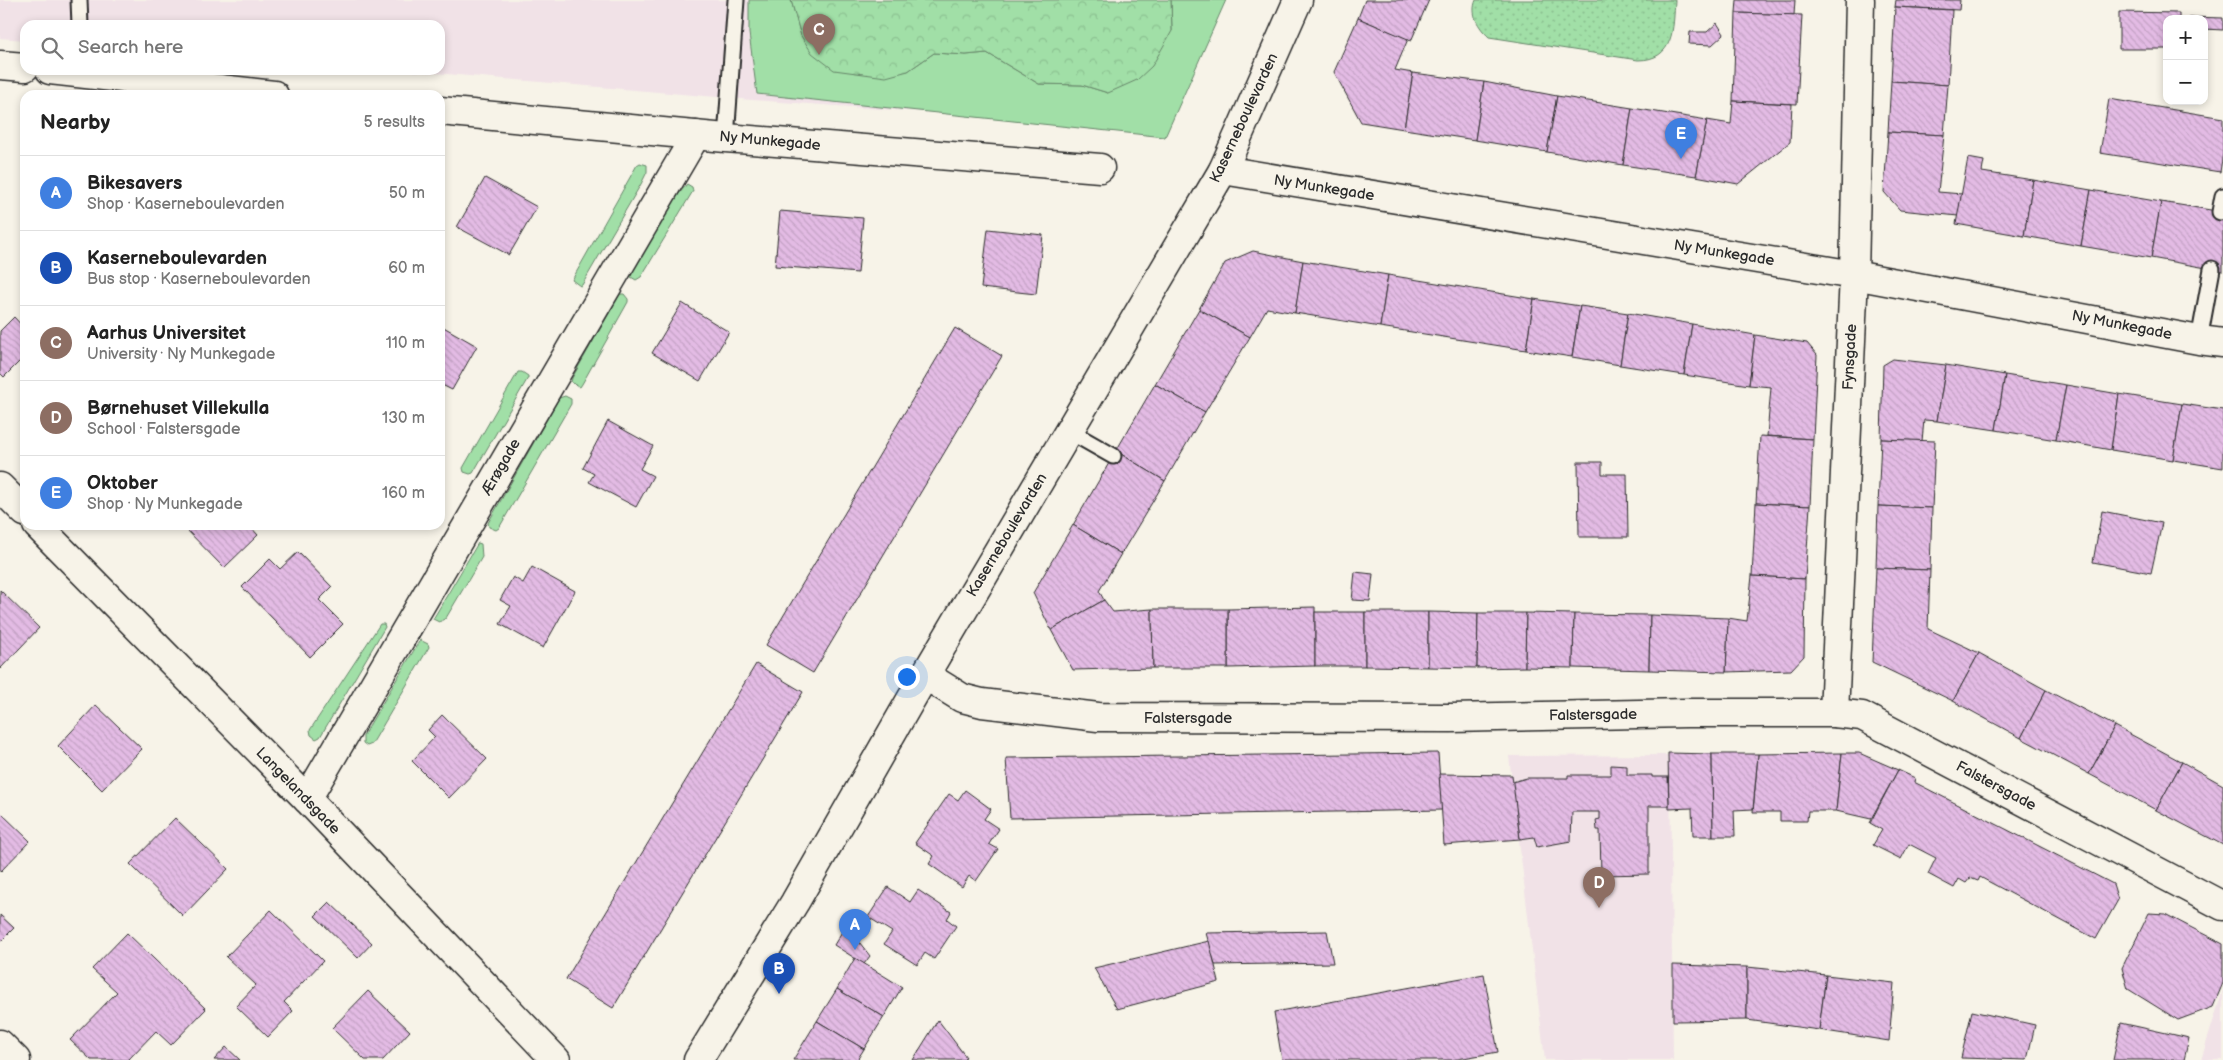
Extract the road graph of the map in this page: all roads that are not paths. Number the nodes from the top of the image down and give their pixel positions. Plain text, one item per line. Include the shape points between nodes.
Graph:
1 (79, 0) edge
2 (736, 0) edge
3 (1298, 0) edge
4 (1860, 0) edge
5 (80, 20) edge
6 (0, 65) edge
7 (20, 67) edge
8 (105, 75) edge
9 (232, 90) edge
10 (445, 111) edge
11 (696, 135) junction
12 (726, 138) junction
13 (1100, 168) dead end
14 (1223, 170) junction
15 (2223, 196) edge
16 (2220, 212) dead end
17 (2212, 269) dead end
18 (1854, 275) junction
19 (2211, 341) edge
20 (1069, 431) junction
21 (1114, 456) dead end
22 (0, 487) edge
23 (20, 507) edge
24 (43, 530) edge
25 (925, 675) junction
26 (1834, 713) junction
27 (307, 799) junction
28 (2223, 906) edge
29 (0, 1044) edge
30 (16, 1060) edge
31 (556, 1060) edge
32 (698, 1060) edge

1 - 5 lane
2 - 12 lane
3 - 14 street, Kaserneboulevarden
4 - 18 street, Fynsgade
6 - 7 street
8 - 9 street
10 - 11 street, Ny Munkegade
11 - 12 street, Ny Munkegade
11 - 27 street, Ærøgade
12 - 13 street, Ny Munkegade
14 - 18 street, Ny Munkegade
14 - 20 street, Kaserneboulevarden
15 - 16 lane
17 - 19 lane
18 - 19 street, Ny Munkegade
18 - 26 street, Fynsgade
20 - 21 lane
20 - 25 street, Kaserneboulevarden
22 - 23 street
24 - 27 street, Langelandsgade
25 - 26 street, Falstersgade via 962,698 982,703 1098,718
25 - 32 street, Kaserneboulevarden via 800,894
26 - 28 street, Falstersgade via 1862,716
27 - 31 street, Langelandsgade
29 - 30 street

